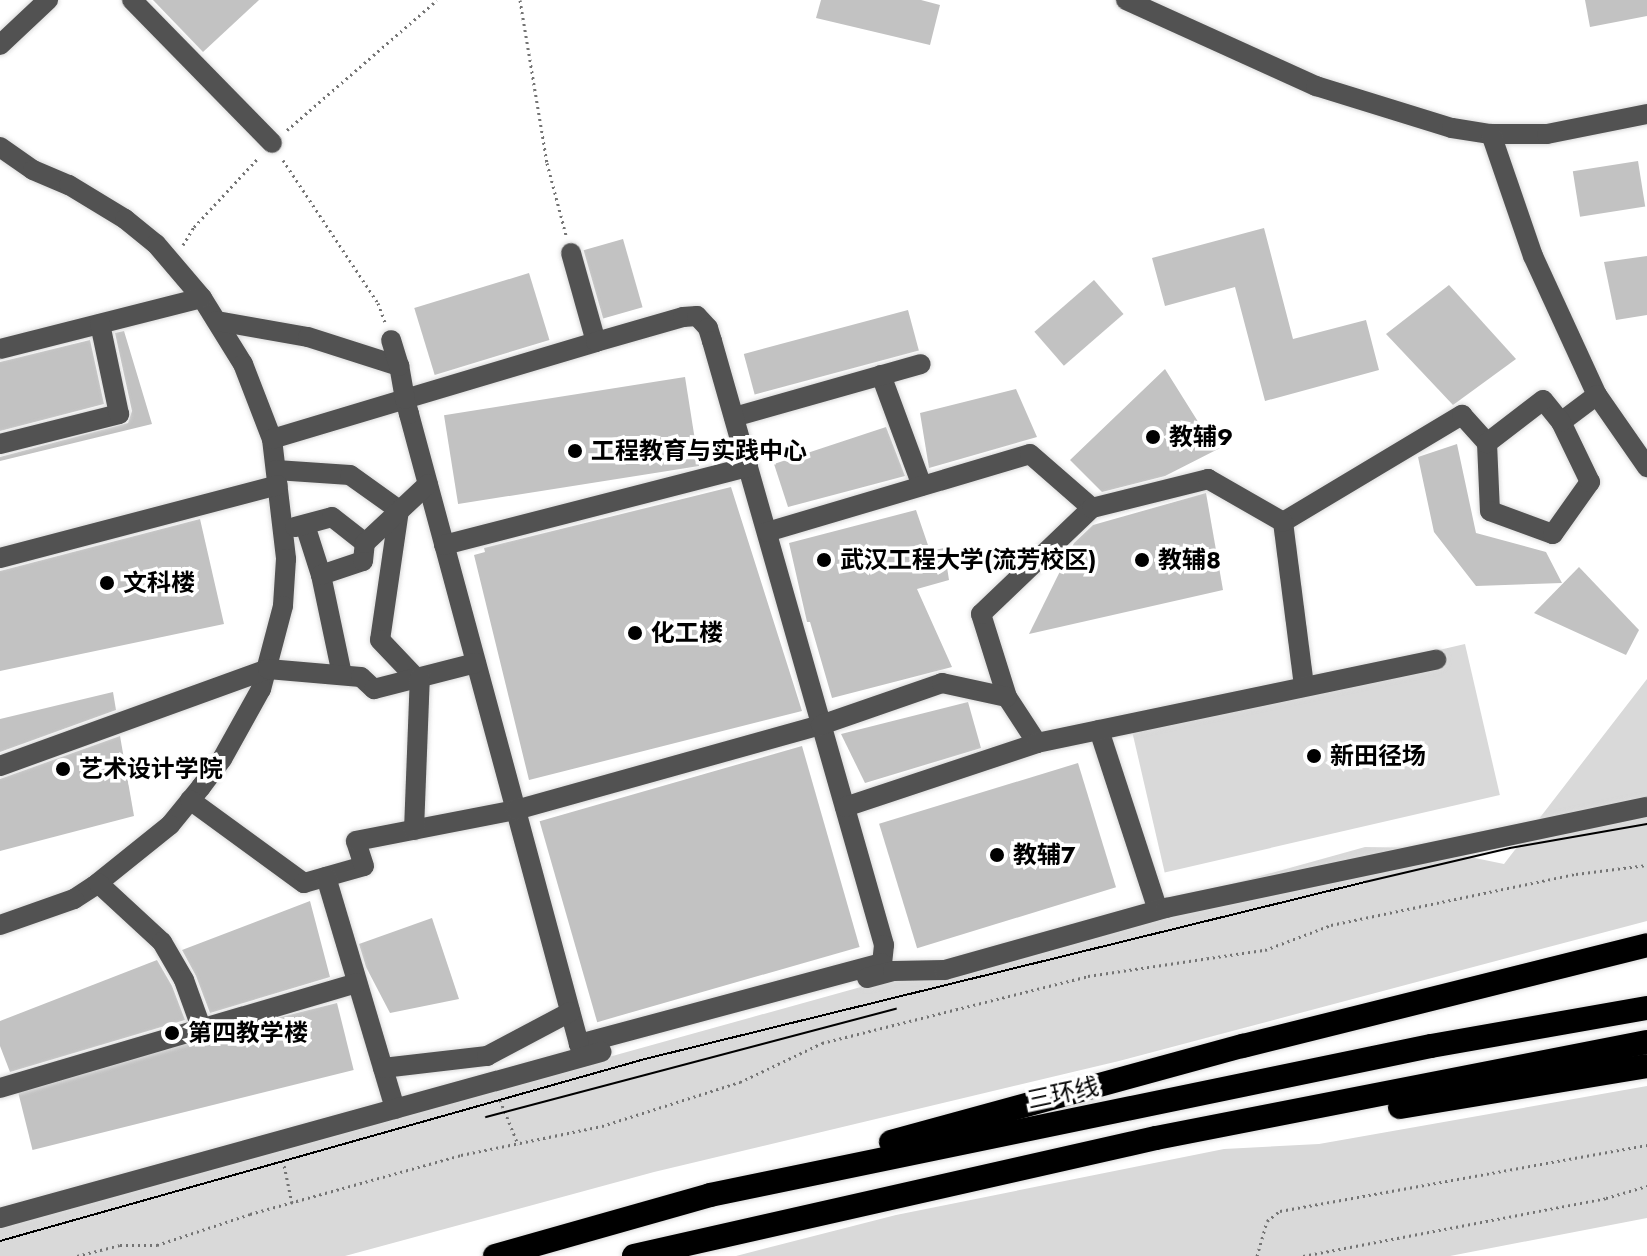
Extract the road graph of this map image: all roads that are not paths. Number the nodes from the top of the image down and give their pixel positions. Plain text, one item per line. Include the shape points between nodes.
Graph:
1 (48, 0) edge
2 (132, 0) edge
3 (1126, 0) edge
4 (0, 45) edge
5 (1647, 114) edge
6 (1491, 134) junction
7 (272, 143) road end
8 (2, 152) edge
9 (571, 253) road end
10 (202, 298) junction
11 (217, 321) junction
12 (100, 324) junction
13 (391, 340) road end
14 (596, 342) junction
15 (0, 349) edge
16 (921, 364) dead end
17 (399, 366) junction
18 (881, 375) junction
19 (1597, 395) junction
20 (405, 399) junction
21 (734, 417) junction
22 (1561, 422) junction
23 (272, 439) junction
24 (1487, 443) junction
25 (0, 444) edge
26 (748, 467) junction
27 (1647, 467) edge
28 (277, 478) junction
29 (428, 484) junction
30 (922, 486) junction
31 (1092, 508) junction
32 (399, 510) junction
33 (1283, 522) junction
34 (305, 525) junction
35 (283, 528) junction
36 (767, 532) junction
37 (365, 543) junction
38 (444, 545) junction
39 (0, 558) edge
40 (321, 575) junction
41 (1436, 660) dead end
42 (476, 663) junction
43 (268, 669) junction
44 (342, 675) junction
45 (418, 677) junction
46 (1303, 679) dead end
47 (1007, 697) junction
48 (821, 725) junction
49 (1099, 730) junction
50 (1037, 743) junction
51 (0, 766) edge
52 (190, 800) junction
53 (845, 807) junction
54 (1647, 807) edge
55 (516, 810) junction
56 (414, 830) junction
57 (326, 877) junction
58 (98, 883) junction
59 (1158, 910) junction
60 (0, 925) edge
61 (1647, 945) edge
62 (357, 983) junction
63 (1647, 1008) edge
64 (570, 1012) junction
65 (202, 1030) junction
66 (1647, 1042) edge
67 (487, 1056) junction
68 (1647, 1066) edge
69 (383, 1068) junction
70 (494, 1081) junction
71 (0, 1088) edge
72 (395, 1109) junction
73 (1187, 1132) junction
74 (710, 1195) junction
75 (0, 1218) edge
76 (495, 1256) edge
77 (634, 1256) edge

1 - 4 street
2 - 7 street
3 - 6 street via 1316,86 1452,128
5 - 6 street via 1547,134
6 - 19 street via 1533,256
8 - 10 street via 125,219 172,261
9 - 14 street
10 - 11 street
10 - 12 street
11 - 17 street via 308,337
11 - 23 street via 243,364
12 - 15 street
12 - 25 street via 119,414
13 - 17 street
14 - 20 street
14 - 21 street via 697,316 708,328
16 - 18 street
17 - 20 street
18 - 21 street
18 - 30 street
19 - 22 street
19 - 27 street
20 - 23 street
20 - 29 street
21 - 26 street
22 - 24 street via 1543,400
22 - 24 street via 1590,482 1553,534 1490,511
23 - 28 street
24 - 33 street via 1462,415
26 - 36 street
26 - 38 street
28 - 32 street via 350,475
28 - 35 street
28 - 39 street
29 - 32 street
29 - 38 street
30 - 31 street via 1030,454
30 - 36 street
31 - 33 street via 1208,479
31 - 47 street via 981,614
32 - 37 street
32 - 45 street via 380,640
33 - 46 street
34 - 35 street
34 - 37 street via 332,517
34 - 40 street
35 - 43 street via 286,584
36 - 48 street
37 - 40 street via 363,561
38 - 42 street
40 - 44 street
41 - 49 street
42 - 45 street
42 - 55 street
43 - 44 street
43 - 51 street
43 - 52 street via 250,713
44 - 45 street via 361,677 374,689
45 - 56 street
47 - 48 street via 942,683
47 - 50 street
48 - 53 street
48 - 55 street
49 - 50 street
49 - 59 street
50 - 53 street
52 - 57 street via 304,883
52 - 58 street via 170,825
53 - 64 street via 884,945 882,963 579,1044
54 - 59 street
55 - 56 street
55 - 64 street
56 - 57 street via 356,841 364,866
57 - 62 street
58 - 60 street via 74,899
58 - 65 street via 162,942 184,980
59 - 70 street via 945,970 893,971
61 - 74 highway via 1060,1095
62 - 65 street
62 - 69 street
63 - 74 highway, 三环线 via 1431,1046
64 - 67 street
65 - 71 street
66 - 73 highway
67 - 69 street
67 - 70 street
68 - 73 highway via 1309,1123
69 - 72 street
70 - 72 street
72 - 75 street
73 - 77 highway
74 - 76 highway, 三环线

